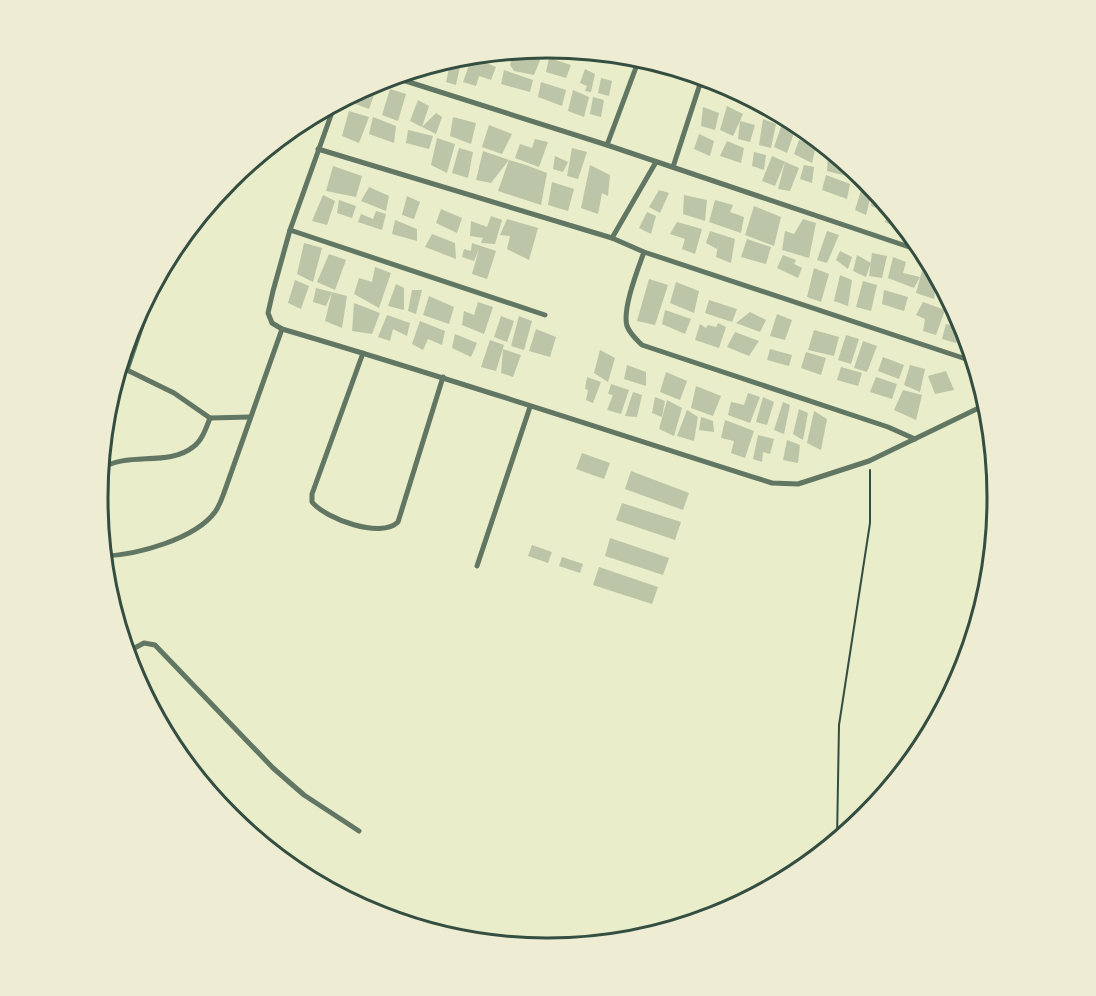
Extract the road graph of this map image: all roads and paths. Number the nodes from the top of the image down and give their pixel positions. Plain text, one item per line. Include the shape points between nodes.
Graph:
1 (636, 67) edge
2 (408, 82) edge
3 (699, 86) edge
4 (331, 116) edge
5 (607, 145) junction
6 (318, 149) junction
7 (656, 162) junction
8 (673, 167) junction
9 (290, 230) junction
10 (612, 238) junction
11 (908, 247) edge
12 (644, 252) junction
13 (545, 315) dead end
14 (282, 329) junction
15 (363, 353) junction
16 (965, 359) edge
17 (128, 370) edge
18 (443, 377) junction
19 (530, 407) junction
20 (978, 408) edge
21 (250, 417) junction
22 (210, 418) junction
23 (915, 439) junction
24 (869, 461) junction
25 (109, 465) edge
26 (112, 555) edge
27 (477, 566) dead end
28 (135, 648) edge
29 (837, 829) edge
30 (359, 831) dead end

1 - 5 street
2 - 5 street
3 - 8 street
4 - 6 street
5 - 7 street
6 - 9 street
6 - 10 street
7 - 8 street
7 - 10 street
8 - 11 street
9 - 13 street
9 - 14 street via 268,313 272,323
10 - 12 street
12 - 16 street
12 - 23 street via 629,300 627,324 642,345
14 - 15 street
14 - 21 street
15 - 18 street
15 - 18 street via 312,494 312,502 319,511 354,524 379,530 398,522
17 - 22 street via 174,393
18 - 19 street
19 - 24 street via 772,483 798,484
19 - 27 street
20 - 23 street
21 - 22 street
21 - 26 street via 214,513 203,524 168,543
22 - 25 street via 194,447 174,456
23 - 24 street
24 - 29 path via 870,522 839,725
28 - 30 street via 144,643 155,645 273,768 304,795

